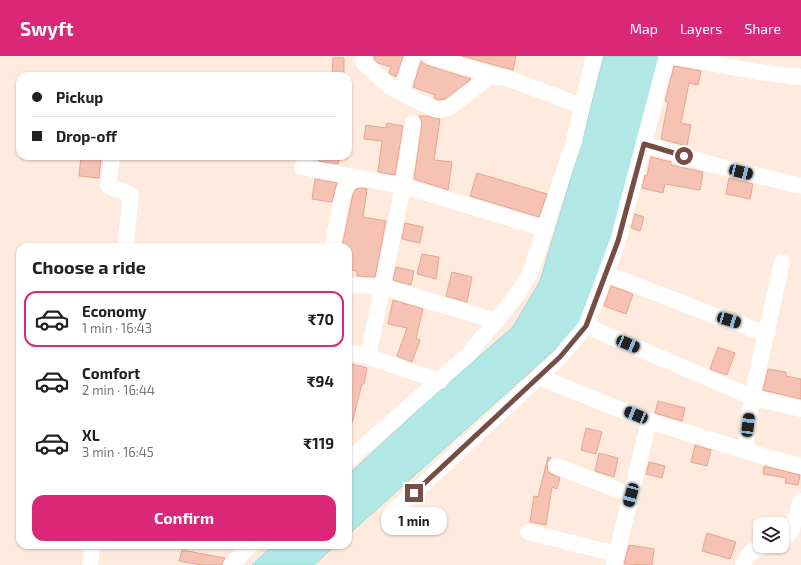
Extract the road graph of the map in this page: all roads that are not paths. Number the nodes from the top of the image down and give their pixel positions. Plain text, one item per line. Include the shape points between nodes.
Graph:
1 (365, 56) edge
2 (413, 56) edge
3 (429, 56) edge
4 (594, 56) edge
5 (667, 56) edge
6 (672, 56) edge
7 (496, 76) junction
8 (801, 77) edge
9 (401, 93) junction
10 (582, 106) junction
11 (412, 123) dead end
12 (644, 144) junction
13 (111, 160) edge
14 (302, 167) dead end
15 (362, 178) junction
16 (403, 186) junction
17 (801, 186) edge
18 (546, 229) junction
19 (125, 243) edge
20 (333, 243) edge
21 (782, 262) dead end
22 (606, 274) junction
23 (352, 285) edge
24 (383, 286) junction
25 (496, 321) junction
26 (586, 326) junction
27 (768, 332) junction
28 (352, 353) edge
29 (368, 357) junction
30 (539, 377) junction
31 (440, 381) junction
32 (752, 397) junction
33 (801, 409) edge
34 (649, 421) junction
35 (745, 450) junction
36 (352, 457) edge
37 (556, 466) dead end
38 (801, 466) edge
39 (631, 495) junction
40 (801, 501) edge
41 (390, 514) dead end
42 (528, 532) dead end
43 (789, 534) edge
44 (92, 549) edge
45 (247, 549) edge
46 (753, 550) edge
47 (615, 560) edge
48 (90, 565) edge
49 (231, 565) edge
50 (743, 565) edge

1 - 9 street via 363,62
2 - 9 street
3 - 7 street
4 - 10 street
5 - 12 street
6 - 8 street
7 - 9 street via 480,82 450,108 444,110 437,110
7 - 10 street
10 - 18 street via 574,141
11 - 16 street
12 - 17 street via 710,164
12 - 22 street via 618,241
13 - 19 street via 108,185 127,192 130,196
14 - 15 street
15 - 16 street
15 - 20 street via 350,181 344,190
16 - 18 street
16 - 24 street
18 - 25 street via 530,274
21 - 27 street
22 - 26 street
22 - 27 street via 718,317 744,324 753,330
23 - 24 street
24 - 25 street
24 - 29 street
25 - 31 street via 468,355
26 - 30 street
26 - 32 street
27 - 32 street
28 - 29 street
29 - 31 street
30 - 34 street
30 - 41 street
31 - 36 street
32 - 33 street
32 - 35 street
34 - 35 street
34 - 39 street
35 - 38 street
37 - 39 street
39 - 47 street
40 - 43 street
42 - 47 street
44 - 48 street
45 - 49 street
46 - 50 street via 746,557

